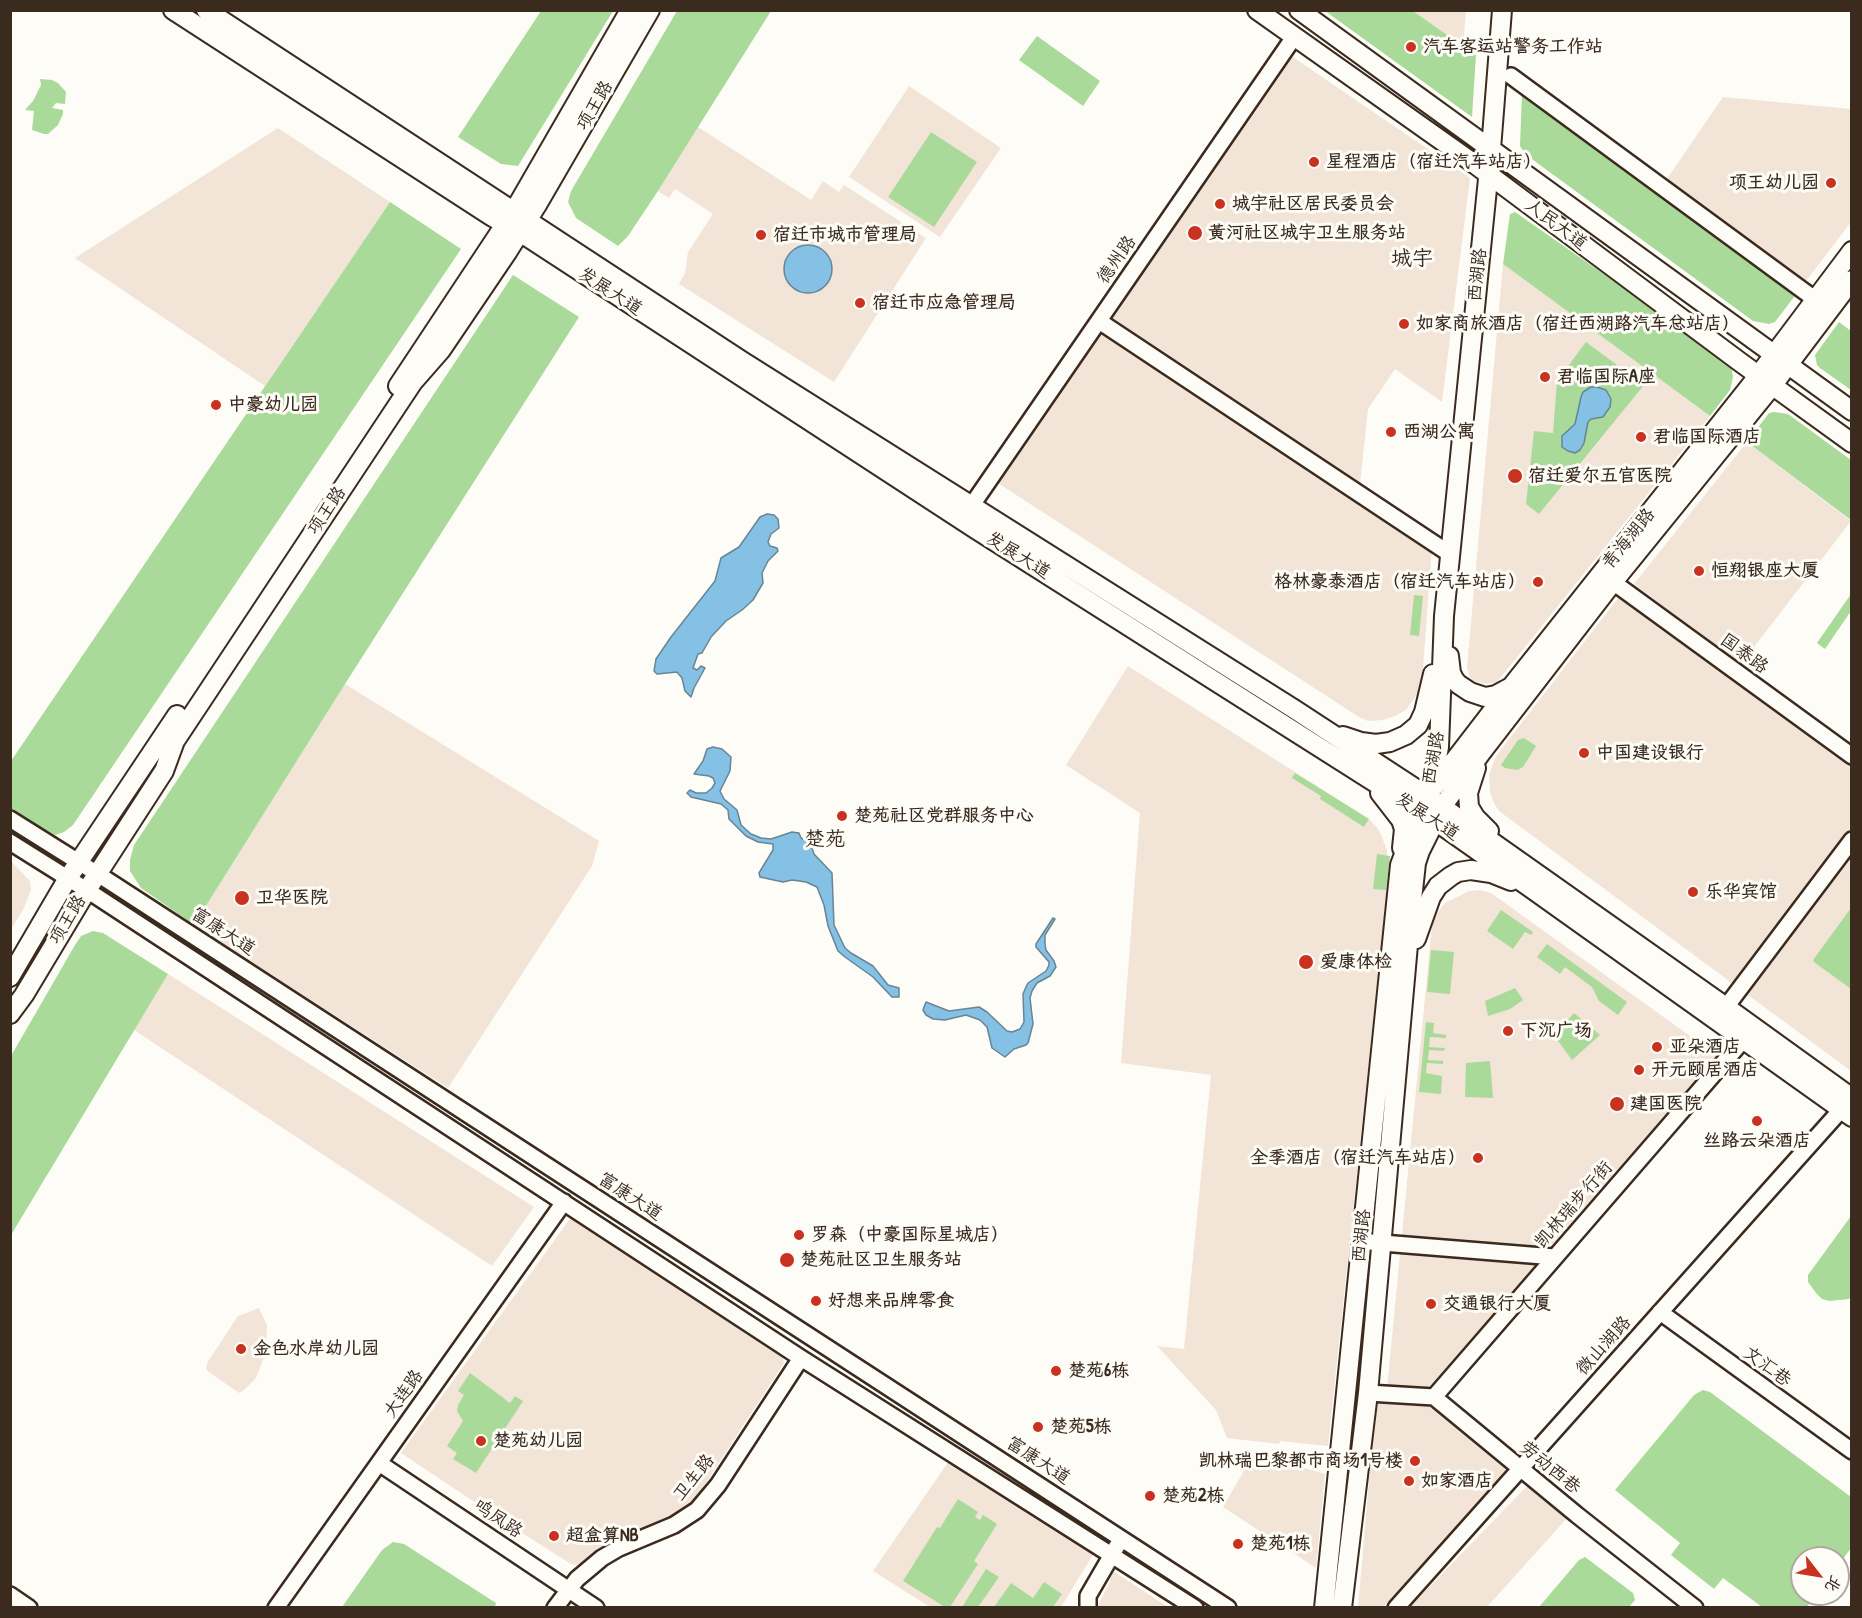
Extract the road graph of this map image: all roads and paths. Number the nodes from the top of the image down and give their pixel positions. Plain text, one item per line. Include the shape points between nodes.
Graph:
1 (173, 10) edge
2 (206, 10) edge
3 (630, 10) edge
4 (650, 10) edge
5 (1257, 10) edge
6 (1299, 10) edge
7 (1502, 10) edge
8 (1294, 37) junction
9 (1511, 76) dead end
10 (1437, 110) junction
11 (1424, 128) junction
12 (1491, 149) junction
13 (1488, 174) junction
14 (1554, 195) junction
15 (1540, 213) junction
16 (517, 222) junction
17 (1851, 251) edge
18 (1851, 280) edge
19 (1816, 300) junction
20 (1099, 321) junction
21 (1781, 361) junction
22 (1765, 381) junction
23 (1851, 411) edge
24 (1851, 443) edge
25 (972, 505) junction
26 (1450, 554) junction
27 (1613, 582) junction
28 (1444, 616) junction
29 (1511, 687) junction
30 (1294, 709) junction
31 (1505, 720) junction
32 (1851, 756) edge
33 (1371, 782) junction
34 (1430, 809) junction
35 (10, 819) edge
36 (1851, 840) edge
37 (10, 842) edge
38 (79, 862) junction
39 (1400, 865) junction
40 (97, 873) junction
41 (68, 878) junction
42 (1537, 883) junction
43 (87, 890) junction
44 (10, 977) edge
45 (1405, 985) junction
46 (1726, 1007) junction
47 (10, 1014) edge
48 (1744, 1040) junction
49 (1849, 1106) edge
50 (564, 1202) junction
51 (1362, 1242) junction
52 (1381, 1243) junction
53 (1555, 1257) junction
54 (1660, 1312) junction
55 (804, 1360) junction
56 (1368, 1393) junction
57 (1434, 1397) junction
58 (1851, 1451) edge
59 (379, 1463) junction
60 (1520, 1469) junction
61 (1122, 1539) junction
62 (1112, 1555) junction
63 (571, 1592) junction
64 (10, 1595) edge
65 (29, 1608) edge
66 (276, 1608) edge
67 (555, 1608) edge
68 (565, 1608) edge
69 (596, 1608) edge
70 (1088, 1608) edge
71 (1195, 1608) edge
72 (1228, 1608) edge
73 (1323, 1608) edge
74 (1342, 1608) edge
75 (1396, 1608) edge
76 (1695, 1608) edge

1 - 16 main road, 发展大道
2 - 16 main road, 发展大道
3 - 16 main road, 项王路
4 - 16 main road, 项王路
5 - 8 main road, 人民大道
6 - 10 main road, 人民大道
7 - 12 main road, 西湖路
8 - 11 main road, 人民大道
8 - 20 street, 德州路
9 - 19 street
10 - 11 main road
10 - 12 main road, 人民大道
11 - 13 main road, 人民大道
12 - 13 main road, 西湖路
12 - 14 main road, 人民大道
13 - 15 main road, 人民大道
13 - 26 main road, 西湖路
14 - 15 main road
14 - 21 main road, 人民大道
15 - 22 main road, 人民大道
16 - 25 main road, 发展大道
16 - 33 main road, 发展大道 via 977,530
16 - 38 main road, 项王路
16 - 40 main road, 项王路 via 441,350 413,382 181,731 164,771
17 - 19 main road, 青海湖路
18 - 21 main road, 青海湖路
19 - 21 main road, 青海湖路
20 - 25 street, 德州路
20 - 26 street
21 - 22 main road, 青海湖路
21 - 23 main road, 人民大道
22 - 24 main road, 人民大道
22 - 27 main road, 青海湖路
22 - 29 main road, 青海湖路
25 - 30 main road, 发展大道
26 - 28 main road, 西湖路
27 - 31 main road, 青海湖路
27 - 32 street, 国泰路
28 - 29 main road via 1451,672 1458,684 1485,697
28 - 30 main road via 1424,712 1418,725 1406,735 1390,742 1361,742
28 - 34 main road, 西湖路 via 1439,747
29 - 34 main road, 青海湖路
30 - 34 main road, 发展大道
31 - 34 main road, 青海湖路
31 - 42 main road via 1473,774 1469,807
33 - 34 main road, 发展大道
33 - 39 main road via 1401,820 1404,829
34 - 39 main road, 西湖路
34 - 42 main road, 发展大道
34 - 45 main road, 西湖路 via 1416,862
35 - 38 street, 富康大道
36 - 46 street
37 - 41 street
38 - 40 street, 富康大道
38 - 41 main road, 项王路
39 - 51 main road, 西湖路
40 - 43 main road, 项王路
40 - 61 street, 富康大道
41 - 43 street
41 - 44 main road, 项王路
42 - 45 main road via 1471,870 1444,880 1425,910
42 - 46 main road, 发展大道
42 - 48 main road, 发展大道
43 - 47 main road, 项王路
43 - 50 street
45 - 52 main road, 西湖路
46 - 49 main road, 发展大道
48 - 49 main road, 发展大道
48 - 53 street, 凯林瑞步行街
49 - 54 street, 微山湖路
50 - 55 street
50 - 59 street, 大连路
51 - 52 street
51 - 73 main road, 西湖路
52 - 53 street
52 - 56 main road, 西湖路
53 - 57 street, 凯林瑞步行街
54 - 58 street, 文汇巷
54 - 60 street, 微山湖路
55 - 62 street
55 - 63 street, 卫生路 via 697,1510 674,1526 610,1553 583,1573
56 - 57 street
56 - 74 main road, 西湖路
57 - 60 street, 劳动西巷
59 - 63 street, 鸣凤路
59 - 66 street, 大连路
60 - 75 street, 微山湖路
60 - 76 street, 劳动西巷
61 - 62 street
61 - 72 street, 富康大道
62 - 70 street via 1088,1596
62 - 71 street
63 - 67 street, 卫生路
63 - 68 street, 卫生路
63 - 69 street, 鸣凤路
64 - 65 street

